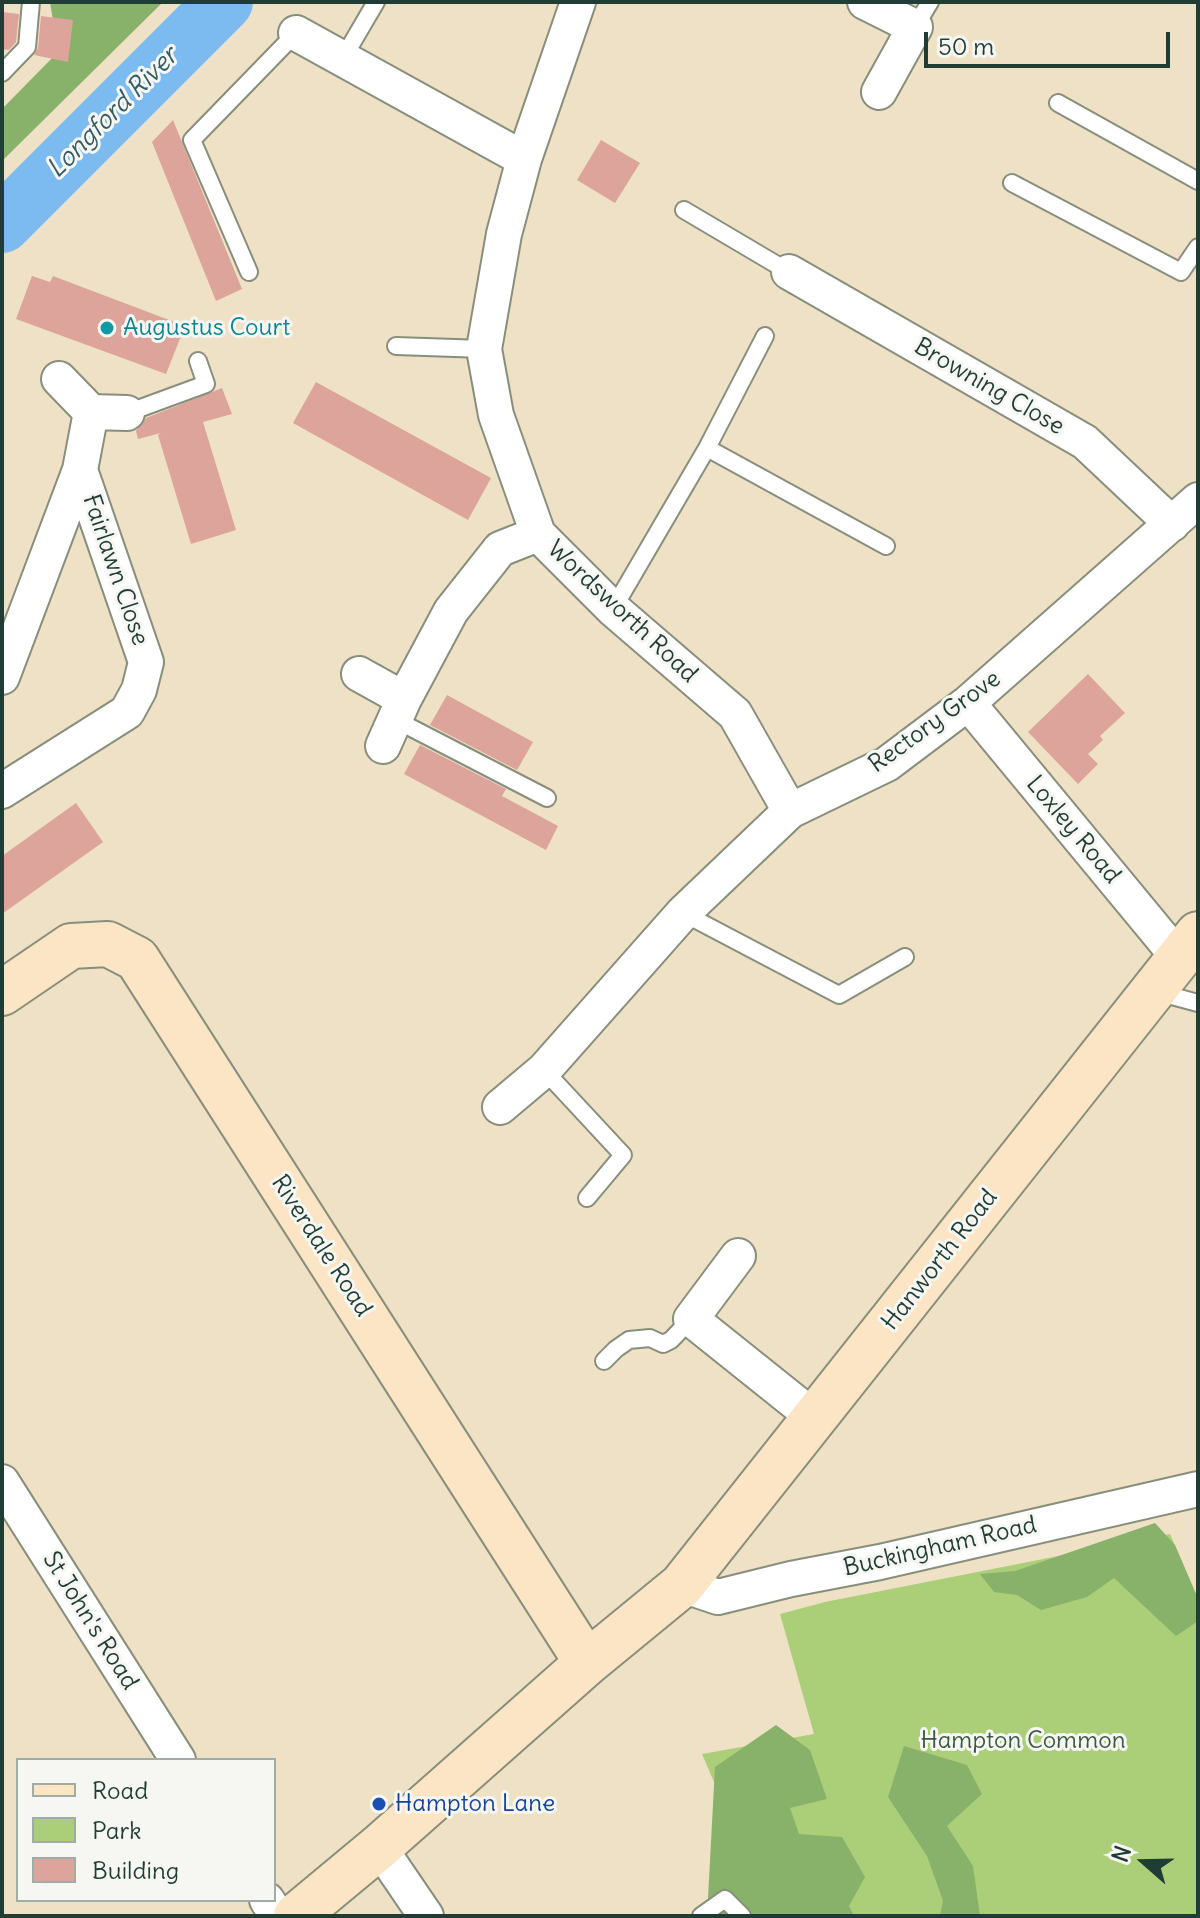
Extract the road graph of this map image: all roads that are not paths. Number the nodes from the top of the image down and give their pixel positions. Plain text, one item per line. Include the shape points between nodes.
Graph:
1 (31, 2) edge
2 (376, 2) edge
3 (578, 2) edge
4 (865, 2) edge
5 (922, 14) edge
6 (296, 33) joint
7 (342, 60) junction
8 (3, 72) edge
9 (879, 92) dead end
10 (1058, 103) dead end
11 (524, 159) junction
12 (1198, 181) edge
13 (1012, 183) dead end
14 (684, 210) dead end
15 (1198, 247) edge
16 (249, 272) dead end
17 (789, 272) joint
18 (765, 336) dead end
19 (396, 346) dead end
20 (484, 349) junction
21 (198, 361) dead end
22 (59, 379) dead end
23 (91, 412) junction
24 (127, 413) joint
25 (707, 448) junction
26 (80, 470) junction
27 (1198, 500) edge
28 (1172, 524) junction
29 (538, 534) junction
30 (886, 546) dead end
31 (613, 609) junction
32 (359, 674) dead end
33 (2, 677) edge
34 (968, 703) junction
35 (394, 721) junction
36 (2, 791) edge
37 (547, 798) dead end
38 (790, 811) junction
39 (683, 913) junction
40 (905, 957) dead end
41 (1176, 961) edge
42 (2, 993) edge
43 (1198, 1003) edge
44 (544, 1070) junction
45 (500, 1107) dead end
46 (587, 1198) dead end
47 (738, 1256) dead end
48 (691, 1319) junction
49 (604, 1361) dead end
50 (816, 1419) junction
51 (2, 1482) edge
52 (1198, 1489) edge
53 (682, 1585) junction
54 (587, 1663) junction
55 (177, 1758) edge
56 (379, 1847) junction
57 (296, 1916) edge
58 (426, 1916) edge
59 (701, 1916) edge
60 (742, 1916) edge

1 - 8 lane via 27,47
2 - 7 lane
3 - 11 street, Wordsworth Road
4 - 5 street
5 - 9 street
6 - 7 street
6 - 16 lane via 192,140
7 - 11 street
10 - 12 lane
11 - 20 street, Wordsworth Road via 504,234
13 - 15 lane via 1181,272
14 - 17 lane
17 - 28 street, Browning Close via 1085,442
18 - 25 lane
19 - 20 lane
20 - 29 street, Wordsworth Road via 496,415
21 - 24 lane via 206,384
22 - 23 street
23 - 24 street
23 - 26 street, Fairlawn Close
25 - 30 lane
25 - 31 lane
26 - 33 street, Fairlawn Close
26 - 36 street, Fairlawn Close via 146,662 143,676 127,712
27 - 28 street, Rectory Grove
28 - 34 street, Rectory Grove
29 - 31 street, Wordsworth Road
29 - 35 street via 500,549 451,611
31 - 38 street, Wordsworth Road via 735,714
32 - 35 street
34 - 38 street, Rectory Grove via 887,764
34 - 41 street, Loxley Road
35 - 37 lane
38 - 39 street, Rectory Grove
39 - 40 lane via 839,995
39 - 44 street, Rectory Grove
41 - 43 lane
41 - 50 street, Hanworth Road
42 - 54 street, Riverdale Road via 71,946 108,944 137,959
44 - 45 street, Rectory Grove
44 - 46 lane via 623,1155
47 - 48 street
48 - 49 lane via 663,1344 650,1338 629,1340
48 - 50 street
50 - 53 street, Hanworth Road
51 - 55 street, St John's Road
52 - 53 street, Buckingham Road via 718,1597
53 - 54 street
54 - 56 street
56 - 57 street
56 - 58 street
59 - 60 lane via 725,1899

